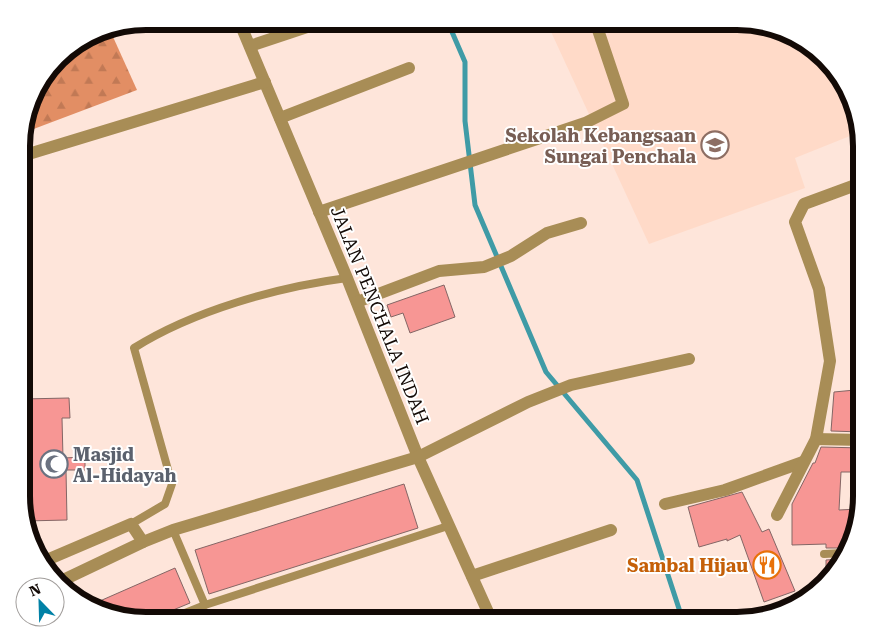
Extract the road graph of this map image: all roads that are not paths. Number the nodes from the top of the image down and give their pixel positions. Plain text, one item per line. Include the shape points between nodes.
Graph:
1 (242, 30) edge
2 (299, 30) edge
3 (598, 30) edge
4 (250, 46) junction
5 (409, 68) dead end
6 (265, 82) junction
7 (280, 118) junction
8 (30, 154) edge
9 (853, 186) edge
10 (320, 212) junction
11 (581, 223) dead end
12 (347, 278) junction
13 (357, 302) junction
14 (689, 359) dead end
15 (816, 439) junction
16 (853, 440) edge
17 (418, 457) junction
18 (803, 462) junction
19 (665, 504) dead end
20 (777, 515) dead end
21 (131, 524) junction
22 (448, 526) junction
23 (173, 530) junction
24 (610, 530) dead end
25 (143, 542) junction
26 (837, 553) edge
27 (824, 554) dead end
28 (49, 559) edge
29 (472, 576) junction
30 (66, 579) edge
31 (205, 605) junction
32 (186, 612) edge
33 (488, 612) edge

1 - 4 street, JALAN PENCHALA INDAH
2 - 4 street
3 - 10 street via 623,104 585,123
4 - 6 street, JALAN PENCHALA INDAH
5 - 7 street
6 - 7 street, JALAN PENCHALA INDAH
6 - 8 street
7 - 10 street, JALAN PENCHALA INDAH
9 - 15 street via 804,204 795,222 819,289 830,361
10 - 12 street, JALAN PENCHALA INDAH
11 - 13 street via 547,233 511,256 484,267 439,271
12 - 13 street, JALAN PENCHALA INDAH
12 - 21 lane via 314,282 231,305 156,334 134,348 172,484 165,504
13 - 17 street, JALAN PENCHALA INDAH
14 - 17 street via 571,384
15 - 16 street
15 - 18 street
17 - 22 street, JALAN PENCHALA INDAH
17 - 23 street
18 - 19 street via 725,490
18 - 20 street
21 - 25 street
21 - 28 street
22 - 29 street, JALAN PENCHALA INDAH
22 - 31 lane
23 - 25 street
23 - 31 lane
24 - 29 street
25 - 30 street
26 - 27 lane
29 - 33 street, JALAN PENCHALA INDAH
31 - 32 lane

